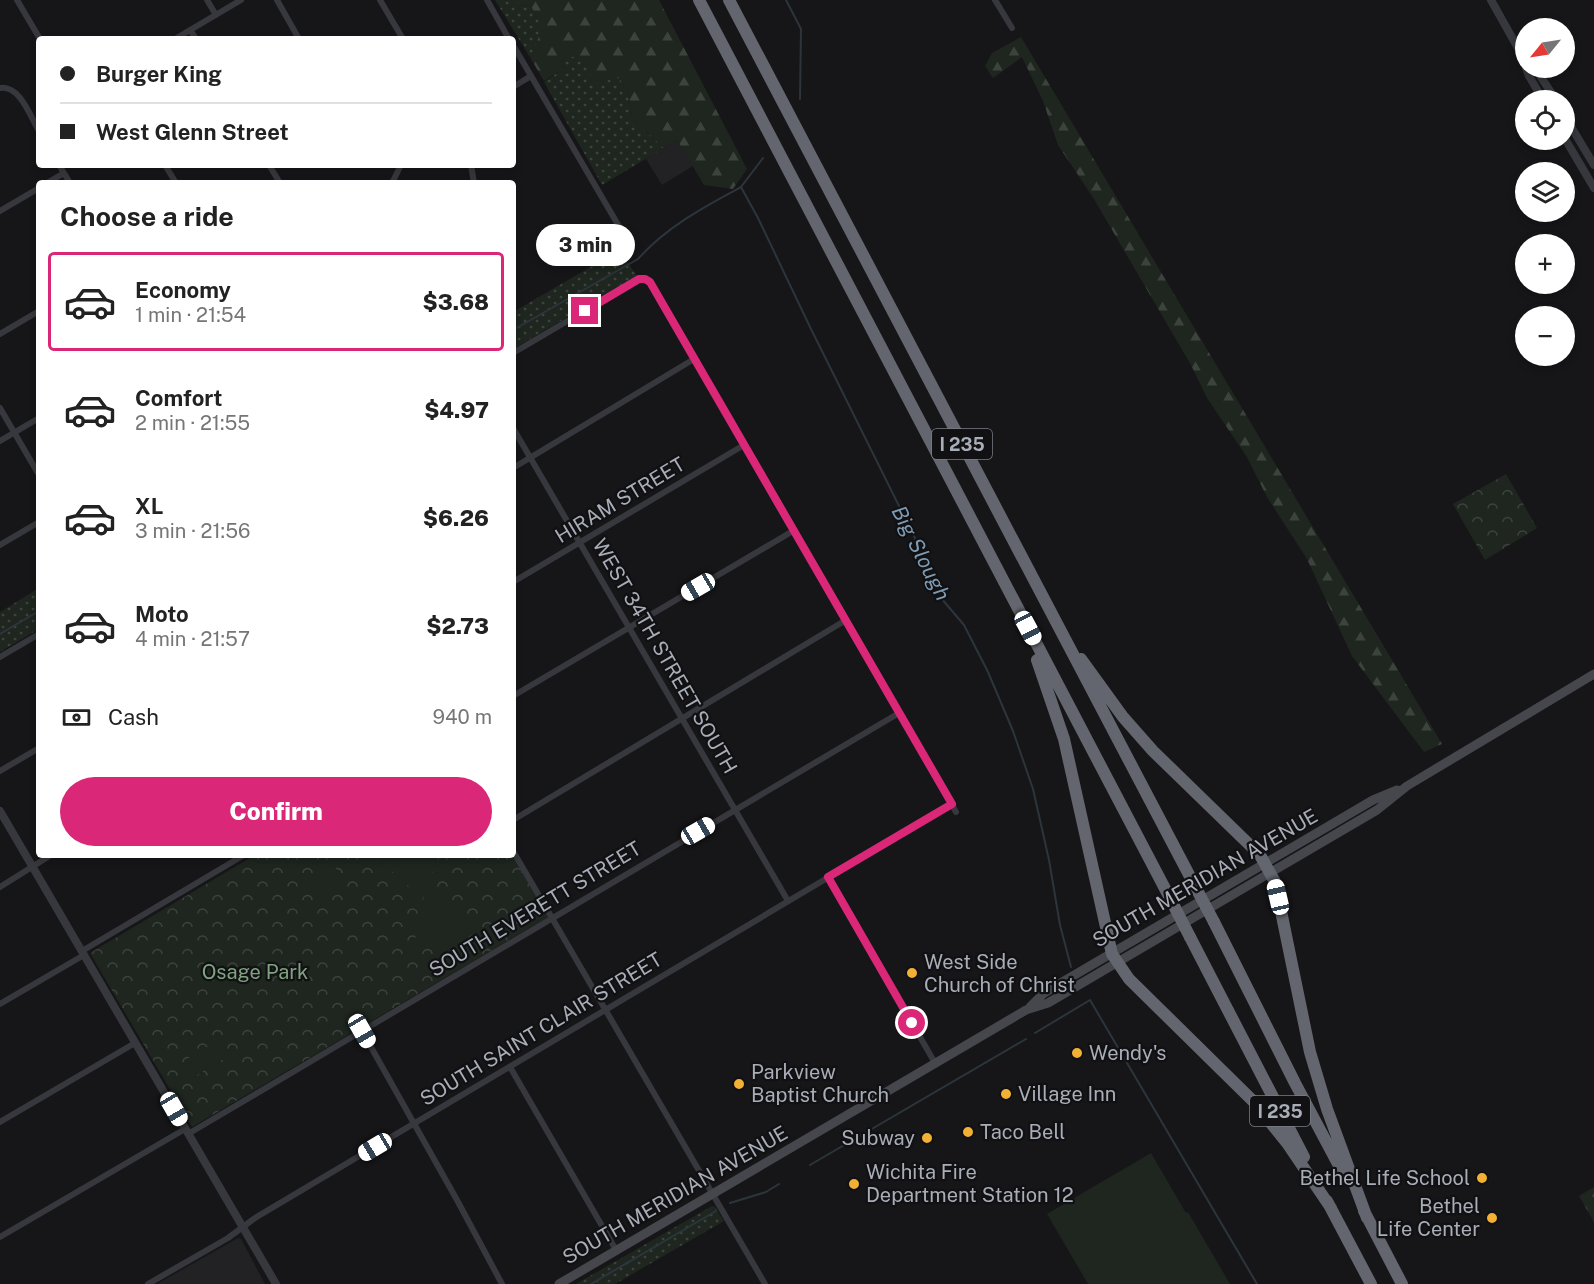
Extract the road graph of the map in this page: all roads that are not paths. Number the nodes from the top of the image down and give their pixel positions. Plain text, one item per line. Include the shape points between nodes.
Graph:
1 (17, 0) edge
2 (207, 0) edge
3 (242, 0) edge
4 (277, 0) edge
5 (380, 0) edge
6 (487, 0) edge
7 (699, 0) edge
8 (729, 0) edge
9 (995, 0) edge
10 (1491, 0) edge
11 (216, 15) junction
12 (1012, 28) dead end
13 (190, 30) junction
14 (38, 36) edge
15 (180, 36) edge
16 (194, 36) edge
17 (297, 36) edge
18 (401, 36) edge
19 (507, 36) edge
20 (1515, 44) edge
21 (516, 50) edge
22 (531, 76) junction
23 (516, 85) edge
24 (0, 88) edge
25 (36, 121) edge
26 (1575, 133) edge
27 (1572, 150) edge
28 (1594, 165) edge
29 (61, 168) edge
30 (64, 173) junction
31 (52, 180) edge
32 (68, 180) edge
33 (1594, 188) edge
34 (36, 190) edge
35 (0, 211) edge
36 (619, 237) dead end
37 (36, 313) edge
38 (0, 334) edge
39 (516, 351) edge
40 (694, 359) junction
41 (0, 408) edge
42 (36, 420) edge
43 (14, 433) junction
44 (516, 433) edge
45 (0, 441) edge
46 (744, 445) junction
47 (530, 458) junction
48 (516, 466) edge
49 (36, 470) edge
50 (36, 524) edge
51 (793, 531) junction
52 (579, 543) junction
53 (0, 545) edge
54 (516, 580) edge
55 (1017, 607) junction
56 (1053, 618) junction
57 (846, 620) junction
58 (629, 628) junction
59 (36, 636) edge
60 (0, 657) edge
61 (1594, 674) edge
62 (516, 694) edge
63 (899, 713) junction
64 (682, 719) junction
65 (36, 750) edge
66 (0, 771) edge
67 (952, 804) junction
68 (735, 810) junction
69 (0, 811) edge
70 (956, 812) dead end
71 (516, 818) edge
72 (516, 856) edge
73 (46, 858) edge
74 (239, 858) edge
75 (33, 867) junction
76 (1267, 868) junction
77 (828, 877) junction
78 (0, 887) edge
79 (788, 901) junction
80 (552, 917) junction
81 (83, 953) junction
82 (1115, 958) junction
83 (0, 1004) edge
84 (605, 1010) junction
85 (362, 1031) junction
86 (135, 1043) junction
87 (935, 1063) junction
88 (510, 1066) junction
89 (0, 1122) edge
90 (414, 1123) junction
91 (187, 1131) junction
92 (713, 1194) junction
93 (1331, 1208) junction
94 (1367, 1218) junction
95 (242, 1227) junction
96 (0, 1237) edge
97 (616, 1250) junction
98 (148, 1284) edge
99 (276, 1284) edge
100 (502, 1284) edge
101 (559, 1284) edge
102 (765, 1284) edge
103 (1371, 1284) edge
104 (1402, 1284) edge

1 - 14 street
2 - 11 street
3 - 11 street
4 - 17 street
5 - 18 street
6 - 19 street
7 - 55 highway, I 235
8 - 56 highway, I 235
9 - 12 street
10 - 20 street
11 - 13 street
13 - 15 street
13 - 16 street
21 - 22 street
22 - 23 street
22 - 36 street via 620,228
24 - 25 street via 16,93
26 - 28 street
27 - 33 street
29 - 30 street
30 - 31 street
30 - 32 street
34 - 35 street
37 - 38 street
39 - 40 street via 645,279
40 - 46 street
40 - 47 street
41 - 43 street
42 - 43 street
43 - 45 street
43 - 49 street
44 - 47 street, WEST 34TH STREET SOUTH
46 - 51 street
46 - 52 street, HIRAM STREET
47 - 48 street
47 - 52 street, WEST 34TH STREET SOUTH
50 - 53 street
51 - 57 street
51 - 58 street
52 - 54 street, HIRAM STREET
52 - 58 street, WEST 34TH STREET SOUTH
55 - 82 highway via 1064,739
55 - 93 highway, I 235, bridge
56 - 76 highway via 1153,751 1260,855
56 - 94 highway, I 235, bridge
57 - 63 street
57 - 64 street
58 - 62 street
58 - 64 street, WEST 34TH STREET SOUTH
59 - 60 street
61 - 76 main road, SOUTH MERIDIAN AVENUE via 1407,786 1373,800
63 - 67 street
63 - 68 street, SOUTH EVERETT STREET
64 - 68 street, WEST 34TH STREET SOUTH
64 - 71 street
65 - 66 street
67 - 70 street
67 - 77 street, SOUTH SAINT CLAIR STREET
68 - 79 street, WEST 34TH STREET SOUTH
68 - 80 street, SOUTH EVERETT STREET
69 - 75 street
72 - 80 street
73 - 75 street
74 - 81 street
75 - 78 street
75 - 81 street
76 - 82 main road, SOUTH MERIDIAN AVENUE
76 - 94 highway via 1275,882 1310,1052
77 - 79 street, SOUTH SAINT CLAIR STREET
77 - 87 street
79 - 84 street, SOUTH SAINT CLAIR STREET
80 - 84 street
80 - 85 street, SOUTH EVERETT STREET
81 - 83 street
81 - 86 street
82 - 87 main road, SOUTH MERIDIAN AVENUE via 1048,1003 1026,1010
82 - 93 highway via 1129,979 1254,1102
84 - 88 street, SOUTH SAINT CLAIR STREET
84 - 92 street
85 - 90 street
85 - 91 street, SOUTH EVERETT STREET
86 - 89 street
86 - 91 street
87 - 92 main road, SOUTH MERIDIAN AVENUE
88 - 90 street, SOUTH SAINT CLAIR STREET
88 - 97 street
90 - 95 street, SOUTH SAINT CLAIR STREET
90 - 100 street
91 - 95 street
91 - 96 street, SOUTH EVERETT STREET
92 - 97 main road, SOUTH MERIDIAN AVENUE
92 - 102 street
93 - 103 highway, I 235
94 - 104 highway, I 235
95 - 98 street, SOUTH SAINT CLAIR STREET
95 - 99 street
97 - 101 main road, SOUTH MERIDIAN AVENUE

